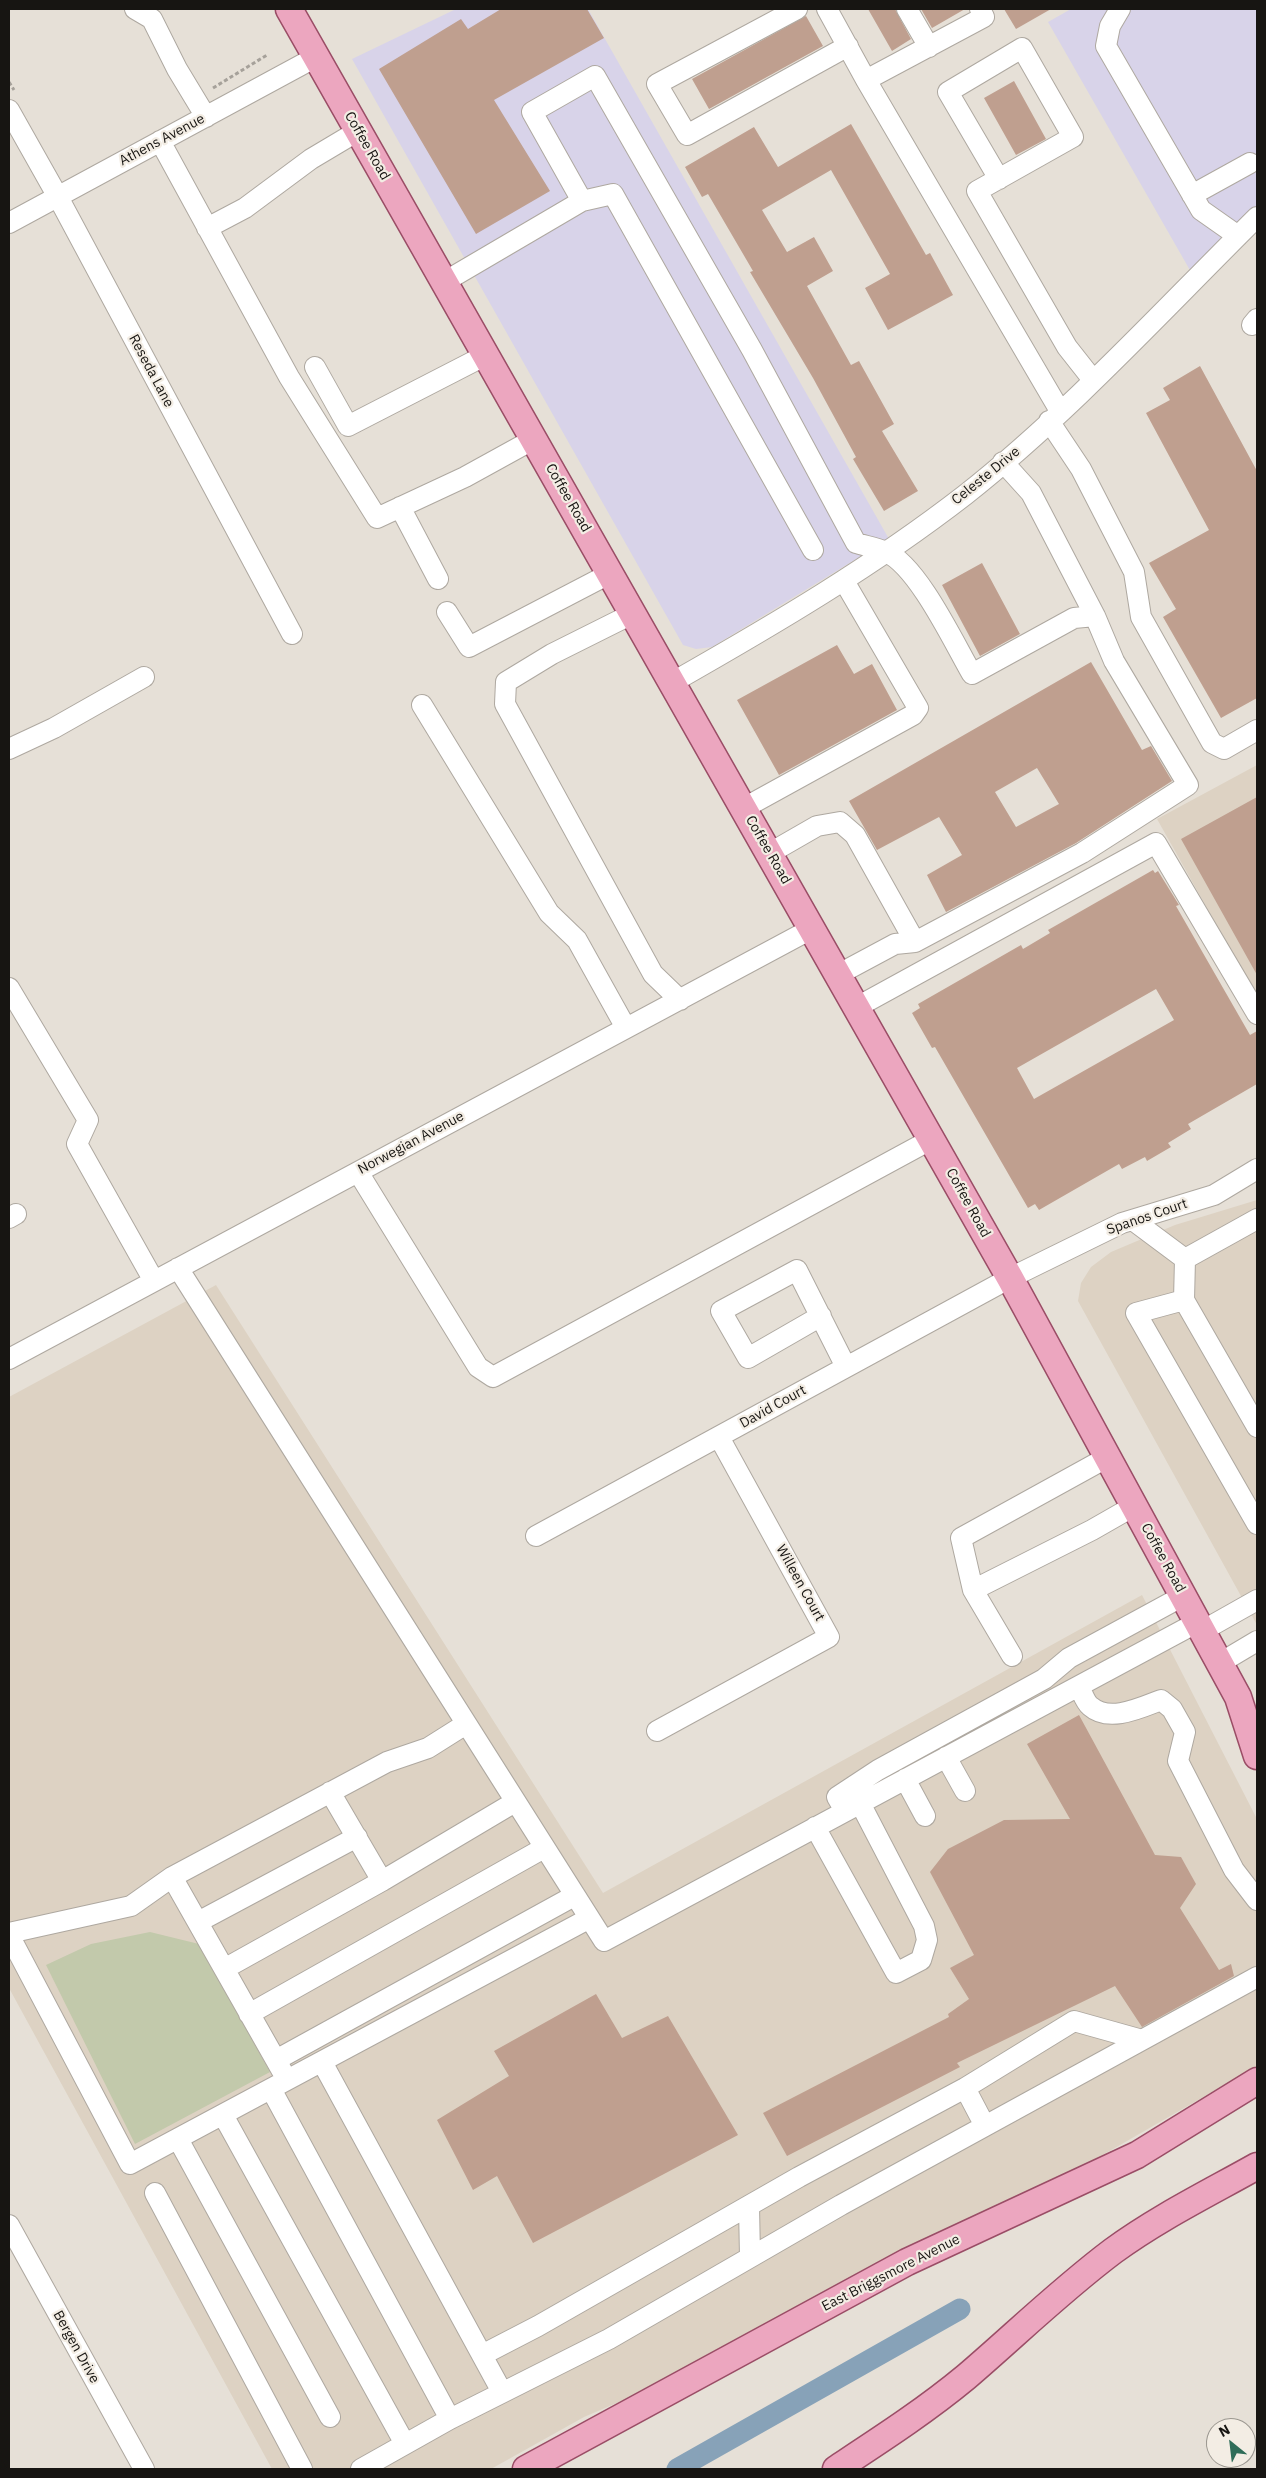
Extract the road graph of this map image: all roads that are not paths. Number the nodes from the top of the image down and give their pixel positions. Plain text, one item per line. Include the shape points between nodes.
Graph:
1 (135, 9) edge
2 (289, 9) edge
3 (797, 9) edge
4 (827, 9) edge
5 (908, 9) edge
6 (980, 9) edge
7 (1120, 9) edge
8 (848, 46) junction
9 (929, 46) junction
10 (316, 57) junction
11 (866, 80) junction
12 (13, 102) edge
13 (206, 117) junction
14 (358, 131) junction
15 (160, 141) junction
16 (1250, 163) dead end
17 (999, 179) junction
18 (1192, 194) junction
19 (58, 197) junction
20 (582, 201) junction
21 (1257, 217) edge
22 (9, 223) edge
23 (208, 228) junction
24 (1238, 236) junction
25 (444, 282) junction
26 (486, 355) junction
27 (315, 367) dead end
28 (1093, 380) junction
29 (1055, 416) junction
30 (534, 439) junction
31 (1003, 462) junction
32 (400, 507) junction
33 (813, 550) dead end
34 (887, 552) junction
35 (611, 573) junction
36 (438, 579) dead end
37 (844, 581) junction
38 (447, 612) dead end
39 (634, 613) junction
40 (1096, 616) junction
41 (292, 634) dead end
42 (144, 677) dead end
43 (673, 682) junction
44 (422, 705) dead end
45 (1257, 730) edge
46 (9, 749) edge
47 (744, 808) junction
48 (770, 853) junction
49 (813, 928) junction
50 (915, 942) junction
51 (839, 974) junction
52 (9, 988) edge
53 (680, 1000) junction
54 (857, 1007) junction
55 (1257, 1014) edge
56 (626, 1028) junction
57 (932, 1139) junction
58 (1257, 1169) edge
59 (358, 1172) junction
60 (1257, 1219) edge
61 (1134, 1221) junction
62 (1185, 1259) junction
63 (178, 1268) junction
64 (1010, 1278) junction
65 (154, 1281) junction
66 (1184, 1300) junction
67 (821, 1316) junction
68 (9, 1359) edge
69 (846, 1367) junction
70 (1256, 1421) edge
71 (719, 1436) junction
72 (1108, 1457) junction
73 (1134, 1506) junction
74 (1257, 1524) edge
75 (536, 1536) dead end
76 (973, 1590) junction
77 (1184, 1596) junction
78 (1257, 1600) edge
79 (1200, 1626) junction
80 (1257, 1641) edge
81 (1012, 1656) dead end
82 (1220, 1663) junction
83 (1078, 1686) junction
84 (1238, 1697) junction
85 (1257, 1715) edge
86 (466, 1724) junction
87 (657, 1731) dead end
88 (1257, 1756) edge
89 (946, 1757) junction
90 (905, 1779) junction
91 (965, 1791) dead end
92 (330, 1792) junction
93 (515, 1802) junction
94 (853, 1807) junction
95 (925, 1816) dead end
96 (815, 1827) junction
97 (356, 1837) junction
98 (544, 1848) junction
99 (172, 1877) junction
100 (382, 1881) junction
101 (574, 1896) junction
102 (1257, 1900) edge
103 (588, 1919) junction
104 (198, 1922) junction
105 (9, 1934) edge
106 (224, 1969) junction
107 (1257, 1977) edge
108 (249, 2014) junction
109 (1142, 2040) junction
110 (276, 2060) junction
111 (322, 2062) junction
112 (1257, 2081) edge
113 (279, 2085) junction
114 (965, 2088) junction
115 (223, 2115) junction
116 (985, 2126) junction
117 (178, 2139) junction
118 (1257, 2166) edge
119 (155, 2193) dead end
120 (748, 2206) junction
121 (9, 2225) edge
122 (750, 2257) junction
123 (482, 2355) junction
124 (502, 2392) junction
125 (330, 2417) dead end
126 (450, 2419) junction
127 (405, 2444) junction
128 (144, 2469) edge
129 (302, 2469) edge
130 (361, 2469) edge
131 (526, 2469) edge
132 (836, 2469) edge

1 - 13 street via 152,18
2 - 10 main road, Coffee Road
3 - 8 street via 657,84 687,135
4 - 8 street
5 - 9 street
6 - 9 street via 984,17
7 - 18 street via 1110,26 1106,46
8 - 11 street
9 - 11 street
10 - 13 street, Athens Avenue
10 - 14 main road, Coffee Road
11 - 29 street
12 - 19 street, Reseda Lane
13 - 15 street, Athens Avenue
14 - 23 street via 311,159 244,208
14 - 25 main road, Coffee Road
15 - 19 street, Athens Avenue
15 - 23 street
16 - 18 street
17 - 17 street via 1073,137 1022,48 948,92
17 - 28 street via 977,191 1067,347
18 - 24 street via 1201,210
19 - 22 street, Athens Avenue
19 - 41 street, Reseda Lane
20 - 25 street
20 - 33 street via 613,194
20 - 34 street via 532,112 596,76 752,350 856,543
21 - 24 street, Celeste Drive
23 - 32 street via 289,377 377,518
24 - 28 street, Celeste Drive
25 - 26 main road, Coffee Road
26 - 27 street via 348,426
26 - 30 main road, Coffee Road
28 - 29 street, Celeste Drive
29 - 31 street, Celeste Drive
29 - 45 street via 1134,572 1141,617 1212,742 1224,749
30 - 32 street via 465,477
30 - 35 main road, Coffee Road
31 - 34 street, Celeste Drive
31 - 40 street via 1031,493
32 - 36 street
34 - 37 street, Celeste Drive
34 - 40 street via 911,574 929,597 972,674 1074,618
35 - 38 street via 470,647
35 - 39 main road, Coffee Road
37 - 43 street, Celeste Drive
37 - 47 street via 918,708 913,715
39 - 43 main road, Coffee Road
39 - 53 street via 552,654 506,682 505,704 654,974
40 - 50 street via 1114,661 1188,785 1082,853
42 - 46 street via 54,728
43 - 47 main road, Coffee Road
44 - 56 street via 549,913 577,940
47 - 48 main road, Coffee Road
48 - 49 main road, Coffee Road
48 - 50 street via 816,826 840,822 855,835
49 - 51 main road, Coffee Road
49 - 53 street, Norwegian Avenue
50 - 51 street via 895,944
51 - 54 main road, Coffee Road
52 - 65 street via 88,1120 77,1144
53 - 56 street, Norwegian Avenue
54 - 55 street via 1156,843
54 - 57 main road, Coffee Road
56 - 59 street, Norwegian Avenue
57 - 59 street via 493,1377 478,1367
57 - 64 main road, Coffee Road
58 - 61 street, Spanos Court via 1214,1195
59 - 63 street, Norwegian Avenue
60 - 62 street
61 - 62 street
61 - 64 street, Spanos Court via 1122,1223
62 - 66 street
63 - 65 street, Norwegian Avenue
63 - 86 street
64 - 69 street, David Court
64 - 72 main road, Coffee Road
65 - 68 street, Norwegian Avenue
66 - 70 street
66 - 74 street via 1136,1313
67 - 67 street via 748,1358 721,1311 797,1270
67 - 69 street
69 - 71 street, David Court
71 - 75 street, David Court
71 - 87 street, Willeen Court via 829,1637
72 - 73 main road, Coffee Road
72 - 76 street via 961,1538
73 - 76 street
73 - 77 main road, Coffee Road
76 - 81 street
77 - 79 main road, Coffee Road
77 - 94 street via 1069,1658 1044,1679 878,1770 837,1797
78 - 79 street
79 - 82 main road, Coffee Road
79 - 83 street
80 - 82 street
82 - 84 main road, Coffee Road
83 - 89 street
83 - 102 street via 1088,1705 1101,1714 1119,1714 1161,1700 1172,1709 1185,1732 1178,1761 1234,1870
84 - 85 main road, Coffee Road
84 - 88 main road, Coffee Road
86 - 92 street via 428,1748 387,1762
86 - 93 street
89 - 90 street
89 - 91 street
90 - 94 street
90 - 95 street
92 - 97 street
92 - 99 street
93 - 98 street
93 - 100 street
94 - 96 street
94 - 96 street via 924,1926 927,1940 920,1960 896,1973
96 - 103 street via 604,1941
97 - 100 street
97 - 104 street
98 - 101 street
98 - 108 street
99 - 104 street
99 - 105 street via 130,1906
100 - 106 street
101 - 103 street
101 - 110 street
103 - 111 street
104 - 106 street
105 - 117 street via 130,2164
106 - 108 street
107 - 109 street
108 - 110 street
109 - 114 street via 1074,2022
109 - 116 street
110 - 113 street
111 - 113 street
111 - 123 street
112 - 131 main road, East Briggsmore Avenue via 1137,2155 907,2262
113 - 115 street
113 - 126 street
114 - 116 street
114 - 120 street
115 - 117 street
115 - 127 street
116 - 122 street
117 - 125 street
118 - 132 main road via 1150,2226 1115,2250 1068,2286 965,2378 900,2427
119 - 129 street
120 - 122 street
120 - 123 street
121 - 128 street, Bergen Drive
122 - 124 street via 609,2339
123 - 124 street
124 - 126 street
126 - 127 street
127 - 130 street

